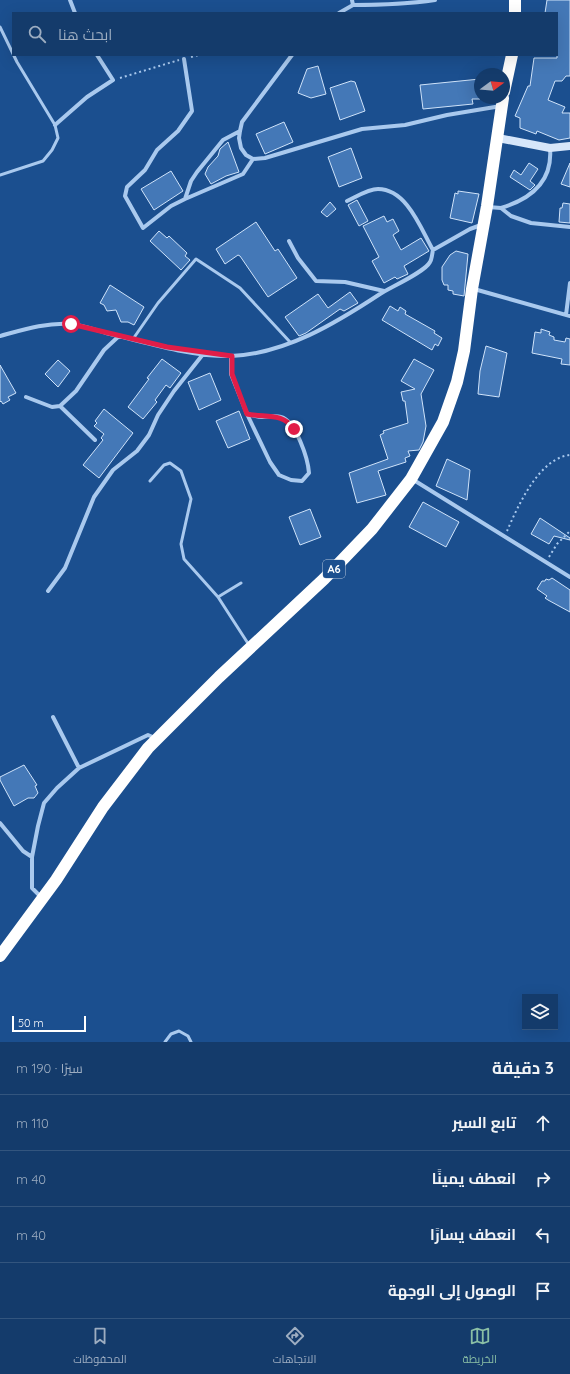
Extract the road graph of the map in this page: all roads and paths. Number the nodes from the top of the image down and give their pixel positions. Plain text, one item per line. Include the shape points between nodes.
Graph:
1 (70, 0) edge
2 (352, 0) edge
3 (435, 0) edge
4 (515, 0) edge
5 (354, 5) junction
6 (75, 12) edge
7 (342, 12) edge
8 (515, 12) edge
9 (0, 27) edge
10 (12, 53) edge
11 (13, 56) edge
12 (98, 56) edge
13 (195, 56) edge
14 (291, 56) edge
15 (512, 56) edge
16 (184, 59) junction
17 (509, 68) edge
18 (113, 80) junction
19 (493, 104) edge
20 (502, 104) edge
21 (55, 125) junction
22 (240, 131) junction
23 (498, 138) junction
24 (570, 146) edge
25 (550, 148) junction
26 (253, 159) junction
27 (0, 175) edge
28 (185, 199) junction
29 (347, 201) dead end
30 (487, 206) junction
31 (501, 208) junction
32 (484, 225) junction
33 (570, 227) edge
34 (289, 241) dead end
35 (433, 250) junction
36 (570, 283) edge
37 (472, 289) junction
38 (384, 291) junction
39 (568, 316) edge
40 (0, 336) edge
41 (119, 336) junction
42 (133, 339) junction
43 (290, 342) junction
44 (204, 353) junction
45 (232, 356) junction
46 (26, 397) dead end
47 (60, 406) junction
48 (247, 414) junction
49 (95, 440) dead end
50 (570, 455) edge
51 (411, 479) junction
52 (150, 481) dead end
53 (570, 531) edge
54 (505, 536) junction
55 (546, 562) junction
56 (570, 577) edge
57 (241, 583) dead end
58 (48, 591) dead end
59 (218, 597) junction
60 (250, 647) junction
61 (53, 717) dead end
62 (157, 738) junction
63 (79, 768) junction
64 (0, 823) edge
65 (32, 857) junction
66 (42, 899) junction
67 (0, 956) edge
68 (165, 1042) edge
69 (190, 1042) edge

1 - 6 street
2 - 5 street
3 - 5 street via 390,5
4 - 8 highway
5 - 7 street
9 - 10 lane
11 - 21 lane
12 - 18 street
13 - 16 path
14 - 22 street via 242,122
15 - 17 highway
16 - 18 path
16 - 28 street via 192,111 178,131 157,150 145,170 127,187 125,196 143,228 171,206
18 - 21 street via 87,97
19 - 26 street via 405,124 362,130 265,158
20 - 23 highway, A6
21 - 27 lane via 58,138 43,161
22 - 26 street via 241,148
22 - 28 street via 223,140 197,172
23 - 25 street
23 - 30 highway, A6
24 - 25 street
25 - 31 street via 551,161 544,178 533,193 519,202
26 - 28 street via 243,174
29 - 35 street via 378,189 398,195 410,208
30 - 31 street
30 - 32 highway, A6
31 - 33 street via 511,216 531,223
32 - 35 street via 470,229
32 - 37 highway, A6
34 - 38 street via 298,258 316,281 345,282
35 - 38 street via 430,262 417,273
36 - 39 street
37 - 39 street
37 - 51 highway, A6 via 464,351 450,403 440,428
38 - 43 street via 354,312
40 - 41 street via 25,329 71,324
41 - 42 street
41 - 47 street via 104,350 76,391
42 - 43 lane via 158,303 196,259 240,288
42 - 44 street
43 - 45 street via 267,350
44 - 45 street
44 - 58 street via 174,391 137,451 113,470 94,497 65,568
45 - 48 street via 232,374
46 - 47 street via 52,406
47 - 49 street
48 - 48 street via 279,476 302,481 309,473 308,464 294,429 280,417
50 - 54 path via 550,463 541,474 519,503
51 - 54 street
51 - 60 highway, A6 via 387,510 324,580
52 - 59 lane via 164,465 170,463 181,471 191,498 181,544 182,552 189,567
53 - 55 path via 557,544
54 - 55 street
55 - 56 street
57 - 59 lane
59 - 60 lane
60 - 62 highway, A6
61 - 63 street
62 - 63 street via 148,735
62 - 66 highway, A6 via 102,806
63 - 65 street via 44,804
64 - 65 street via 23,851
65 - 66 street via 32,888
66 - 67 highway, A6
68 - 69 lane via 171,1034 179,1031 188,1036

